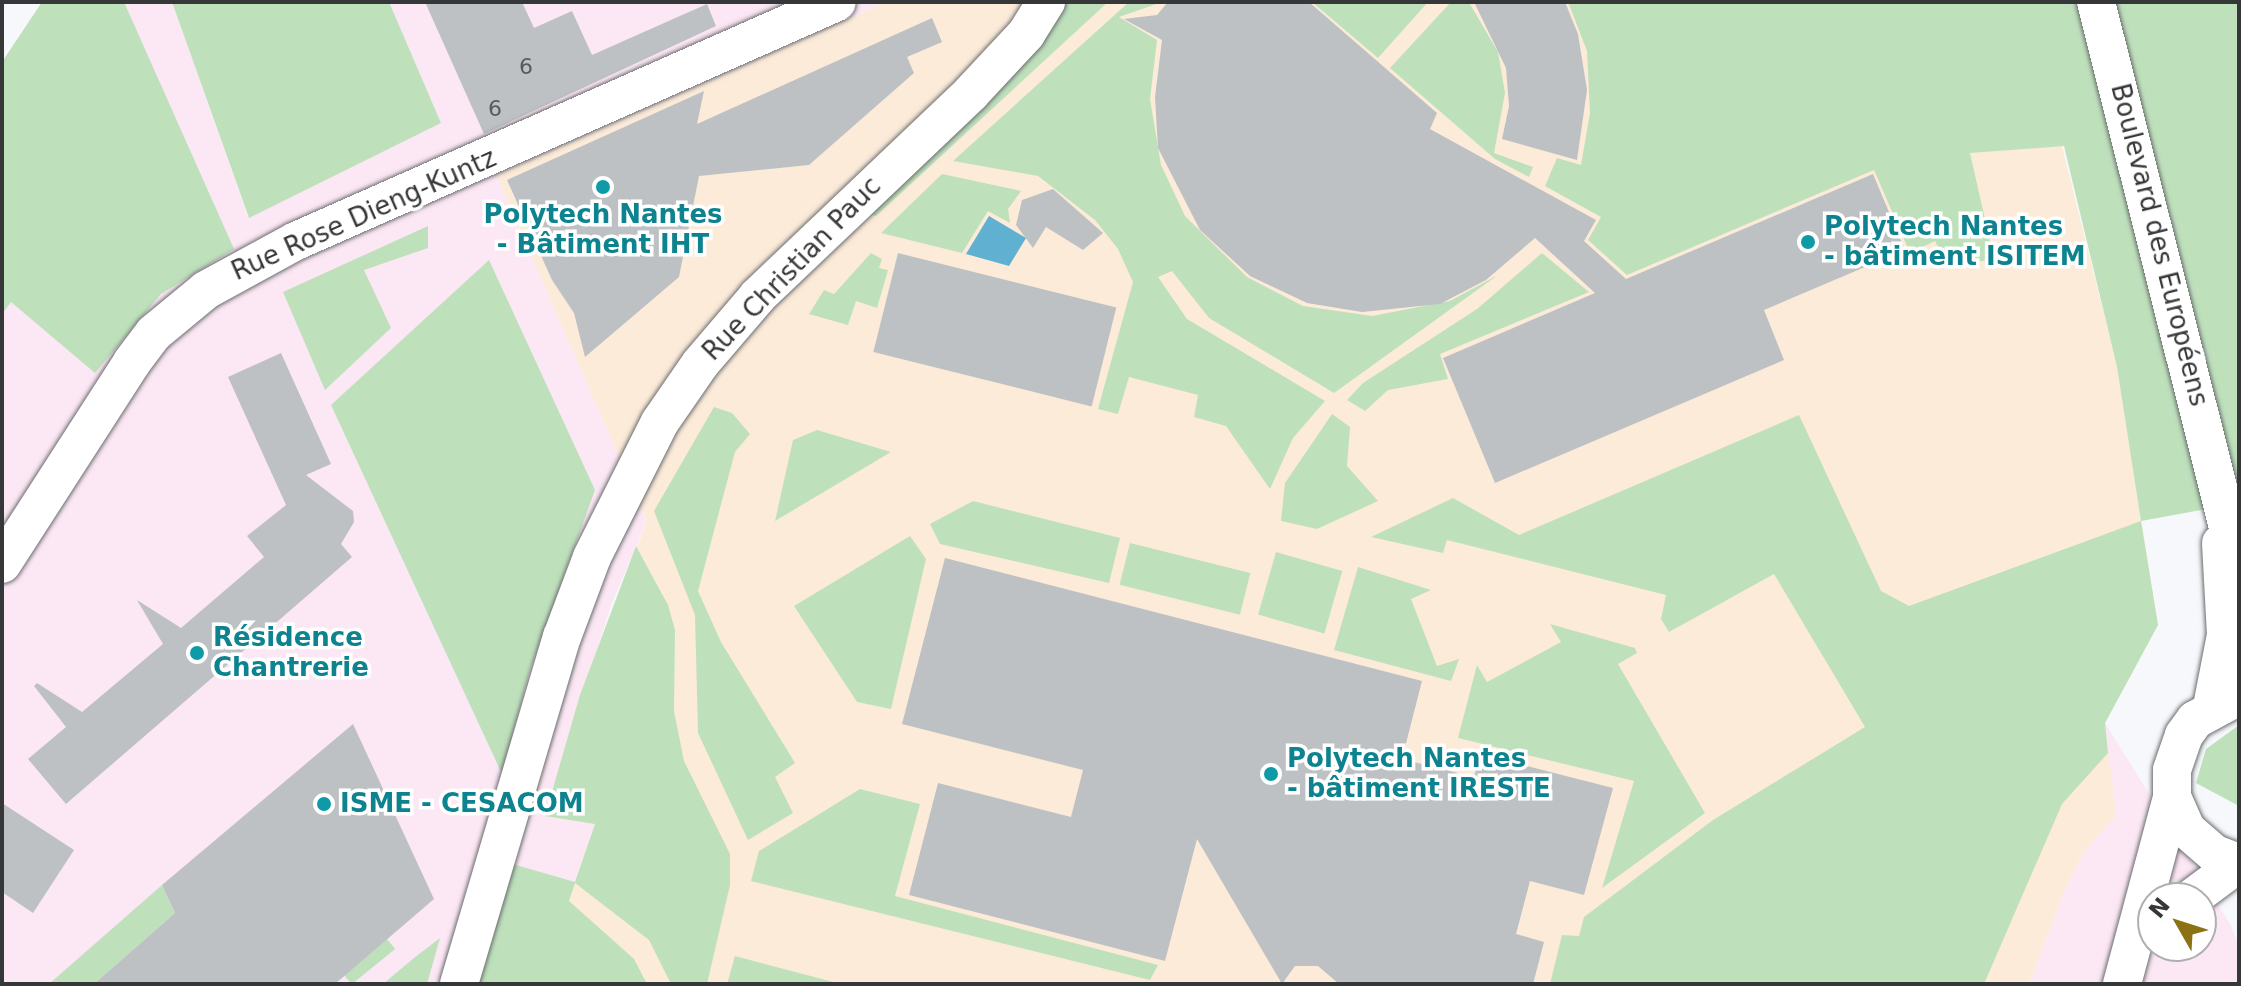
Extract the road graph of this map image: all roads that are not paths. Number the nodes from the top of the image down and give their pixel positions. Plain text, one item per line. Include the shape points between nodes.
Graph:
1 (837, 2) edge
2 (1046, 2) edge
3 (2096, 2) edge
4 (2218, 489) junction
5 (2, 564) edge
6 (2239, 571) edge
7 (2226, 702) edge
8 (2172, 797) junction
9 (2239, 863) edge
10 (2213, 882) edge
11 (2145, 962) edge
12 (459, 984) edge
13 (2122, 984) edge
14 (2130, 984) edge

1 - 5 street, Rue Rose Dieng-Kuntz via 296,241 206,290 154,333 132,362
2 - 12 street, Rue Christian Pauc via 1026,34 971,93 758,296 700,364 660,422 592,557 562,637
3 - 4 street, Boulevard des Européens
4 - 6 street, Boulevard des Européens
4 - 7 street, Boulevard des Européens
7 - 8 street via 2180,743
8 - 9 street via 2196,839
8 - 13 street
9 - 10 street
11 - 14 street

